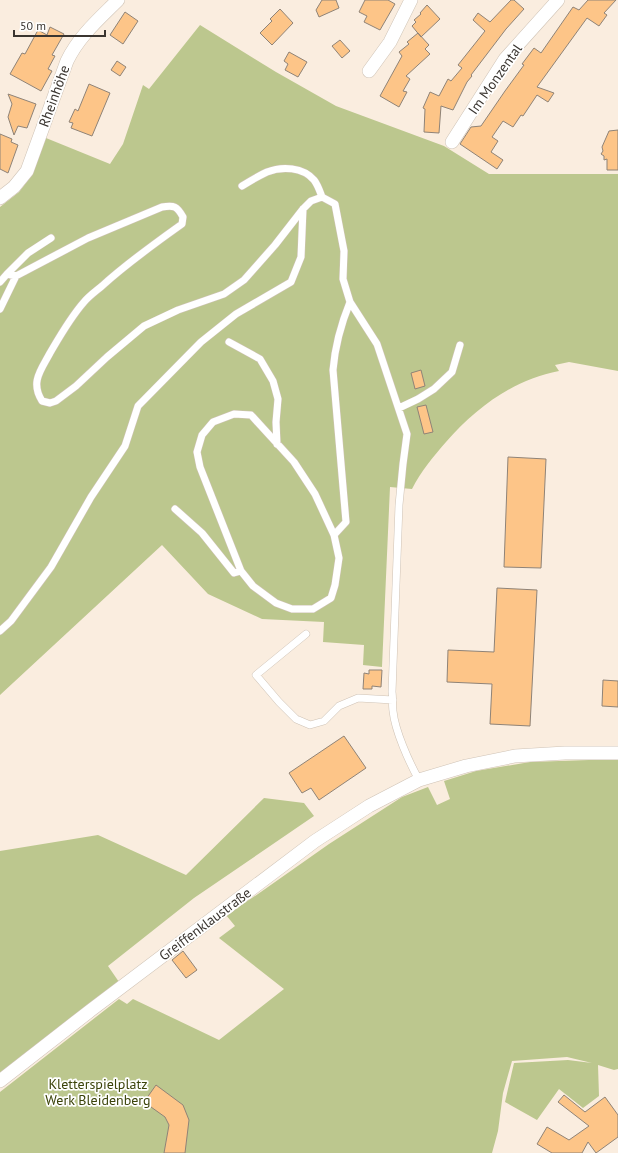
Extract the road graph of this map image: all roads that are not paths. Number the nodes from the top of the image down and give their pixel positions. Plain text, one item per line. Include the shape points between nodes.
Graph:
1 (118, 0) edge
2 (411, 0) edge
3 (558, 0) edge
4 (369, 71) dead end
5 (452, 142) dead end
6 (242, 186) dead end
7 (322, 197) junction
8 (0, 198) edge
9 (303, 209) junction
10 (51, 238) dead end
11 (7, 274) junction
12 (16, 276) junction
13 (0, 282) edge
14 (350, 302) junction
15 (0, 309) edge
16 (229, 342) dead end
17 (460, 345) dead end
18 (399, 408) junction
19 (277, 444) junction
20 (175, 509) dead end
21 (334, 536) junction
22 (241, 571) junction
23 (0, 631) edge
24 (306, 634) dead end
25 (393, 700) junction
26 (618, 753) edge
27 (419, 780) junction
28 (0, 1081) edge

1 - 8 street, Rheinhöhe via 87,30 72,50 27,171 14,187
2 - 4 street via 390,42
3 - 5 street, Im Monzental via 506,59
6 - 7 lane via 267,172 281,168 308,174
7 - 9 lane via 311,201
7 - 14 lane via 335,204 344,251 343,280
9 - 12 lane via 244,280 224,294 178,310 144,326 76,386 50,403 42,401 36,389 37,380 63,331 84,302 121,268 182,224 183,217 179,209 171,205 162,207 88,238
9 - 23 lane via 301,257 291,282 236,314 201,342 138,406 124,446 90,497 51,567 11,621
10 - 11 lane via 28,253
11 - 12 lane
11 - 13 lane
12 - 15 lane
14 - 18 lane via 377,344
14 - 21 lane via 341,323 333,370 346,522
16 - 19 lane via 260,359 273,381 278,399
17 - 18 lane via 452,372 434,389
18 - 25 lane via 408,434 399,505
19 - 21 lane via 294,462 315,494
19 - 22 lane via 251,415 234,414 213,422 202,435 197,452 200,467
20 - 22 lane via 202,532 234,573
21 - 22 lane via 339,558 335,585 331,598 313,609 292,610 276,603 253,586
24 - 25 lane via 256,675 296,719 310,724 324,721 339,706 358,698
25 - 27 lane via 393,712 400,734
26 - 27 street, Greiffenklaustraße via 515,756 466,766
27 - 28 street, Greiffenklaustraße via 369,806 315,841

